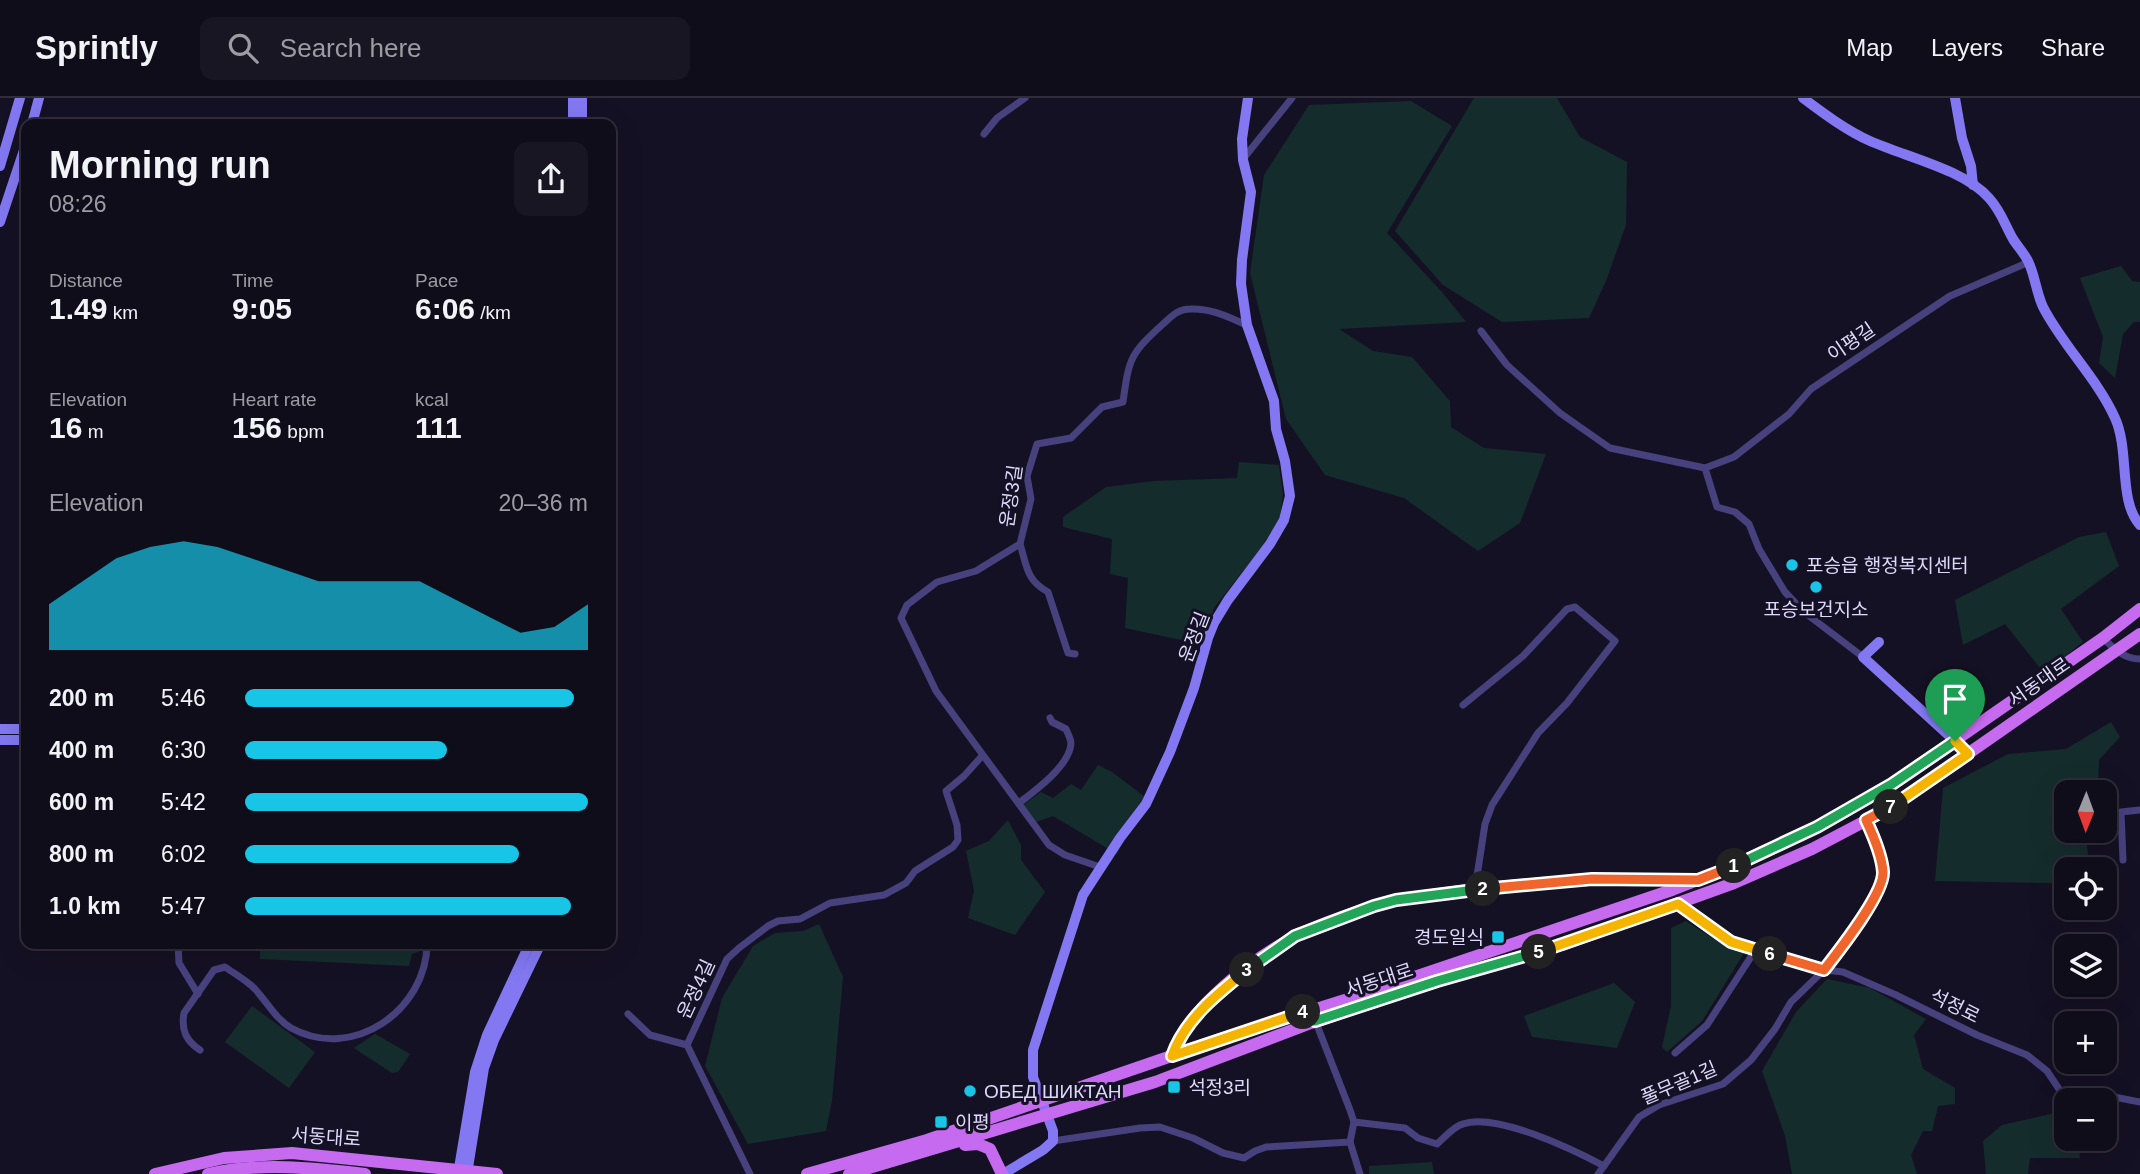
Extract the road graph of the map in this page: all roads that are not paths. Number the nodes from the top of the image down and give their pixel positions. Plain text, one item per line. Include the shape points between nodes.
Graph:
1 (20, 98) edge
2 (38, 98) edge
3 (573, 98) edge
4 (582, 98) edge
5 (1025, 98) edge
6 (1248, 98) edge
7 (1292, 98) edge
8 (1955, 98) edge
9 (1806, 99) edge
10 (33, 119) edge
11 (573, 119) edge
12 (582, 119) edge
13 (984, 134) dead end
14 (21, 140) edge
15 (7, 143) junction
16 (21, 146) edge
17 (1243, 160) junction
18 (21, 161) edge
19 (0, 166) edge
20 (1973, 185) junction
21 (0, 222) edge
22 (2029, 262) junction
23 (1247, 325) junction
24 (1481, 331) dead end
25 (1705, 468) junction
26 (2140, 525) edge
27 (1020, 544) junction
28 (2140, 609) edge
29 (2140, 634) edge
30 (2104, 638) junction
31 (1879, 642) dead end
32 (2116, 651) junction
33 (1074, 653) dead end
34 (1863, 657) junction
35 (2140, 659) edge
36 (1463, 705) dead end
37 (1050, 718) dead end
38 (21, 730) edge
39 (3, 734) edge
40 (21, 739) edge
41 (1955, 741) junction
42 (1968, 754) junction
43 (982, 756) junction
44 (1019, 803) junction
45 (2140, 810) edge
46 (1866, 820) junction
47 (2123, 860) dead end
48 (1100, 867) junction
49 (1698, 880) junction
50 (1475, 890) junction
51 (1678, 904) junction
52 (178, 949) edge
53 (427, 949) edge
54 (535, 949) edge
55 (1756, 949) junction
56 (1824, 970) junction
57 (198, 994) junction
58 (628, 1014) dead end
59 (1313, 1015) junction
60 (687, 1045) junction
61 (200, 1050) dead end
62 (1675, 1053) dead end
63 (1172, 1056) junction
64 (2058, 1088) edge
65 (2117, 1099) edge
66 (2140, 1102) edge
67 (1045, 1107) junction
68 (1354, 1122) junction
69 (1053, 1141) junction
70 (1350, 1142) junction
71 (955, 1143) junction
72 (1604, 1166) junction
73 (462, 1172) edge
74 (155, 1174) edge
75 (208, 1174) edge
76 (365, 1174) edge
77 (497, 1174) edge
78 (750, 1174) edge
79 (807, 1174) edge
80 (849, 1174) edge
81 (1002, 1174) edge
82 (1360, 1174) edge
83 (1598, 1174) edge

1 - 15 street
2 - 10 street
3 - 11 street
4 - 12 street
5 - 13 street
6 - 17 street, 운정길
7 - 17 street
8 - 20 street
9 - 20 street via 1867,140
14 - 15 street
15 - 16 street
15 - 19 street
17 - 23 street, 운정길 via 1251,192 1241,284
18 - 21 street
20 - 22 street via 2003,216
22 - 25 street, 이평길 via 1950,296 1811,389 1788,414 1734,457
22 - 26 street via 2044,308 2116,420 2128,501
23 - 27 street, 운정3길 via 1210,310 1177,311 1137,347 1123,402 1102,407 1071,438 1037,444 1027,476 1031,499
23 - 48 street, 운정길 via 1274,401 1290,496 1284,520 1214,622 1171,752 1146,804
24 - 25 street via 1507,365 1560,413 1610,448
25 - 34 street via 1717,507 1735,512 1749,524 1785,592
27 - 33 street, 운정3길 via 1030,579 1048,592 1064,645 1068,653
27 - 43 street, 운정3길 via 976,571 937,582 907,605 901,618 936,691
28 - 30 main road, 서동대로
29 - 32 main road, 서동대로
30 - 32 street
30 - 41 main road, 서동대로
31 - 34 street
32 - 35 street
32 - 42 main road, 서동대로
34 - 41 street
36 - 50 street via 1522,656 1567,609 1575,607 1615,641 1567,704 1538,733 1492,805
37 - 44 street via 1066,729 1072,741 1069,752 1052,776
38 - 39 street
39 - 40 street
41 - 42 street
41 - 49 main road, 서동대로 via 1817,827
42 - 46 main road, 서동대로
43 - 44 street, 운정3길
43 - 60 street, 운정4길 via 946,791 957,825 958,840 953,847 884,895 830,903 800,919 768,926 727,959
44 - 48 street, 운정3길 via 1049,845
45 - 47 street via 2121,812
46 - 51 main road, 서동대로 via 1801,854
46 - 56 street, 풀무골1길 via 1884,874 1848,940
48 - 67 street, 운정길 via 1083,895 1033,1051 1033,1077
49 - 50 main road, 서동대로 via 1592,879
49 - 59 main road, 서동대로
50 - 63 main road, 서동대로 via 1396,900 1295,936 1212,998 1177,1041
51 - 55 street via 1731,942
51 - 59 main road, 서동대로 via 1562,945
52 - 57 street via 178,963
53 - 57 street via 425,970 412,995 386,1021 360,1035 306,1035 282,1021 248,982 225,967 214,970
54 - 73 street via 484,1068
55 - 56 street
55 - 62 street, 풀무골1길 via 1707,1025
56 - 64 street, 석정로 via 1843,972 2027,1055 2047,1071
56 - 72 street, 풀무골1길 via 1791,1002 1751,1060 1723,1084 1639,1117
57 - 61 street via 184,1013 184,1030 189,1043
58 - 60 street via 650,1035
59 - 63 main road, 서동대로
59 - 67 main road, 서동대로 via 1155,1083
59 - 68 street
60 - 78 street, 운정4길
63 - 67 main road, 서동대로
65 - 66 street
67 - 69 street, 운정길
67 - 71 main road, 서동대로
67 - 79 main road, 서동대로
68 - 70 street
68 - 72 street via 1405,1128 1437,1144 1462,1124 1485,1122 1566,1146
69 - 70 street via 1160,1128 1244,1158 1266,1147
69 - 81 street
70 - 82 street
71 - 80 main road, 서동대로
71 - 81 main road via 990,1149
72 - 83 street, 풀무골1길
73 - 74 main road, 서동대로 via 292,1153 224,1158
73 - 77 main road, 서동대로
75 - 76 main road, 서동대로 via 264,1167

